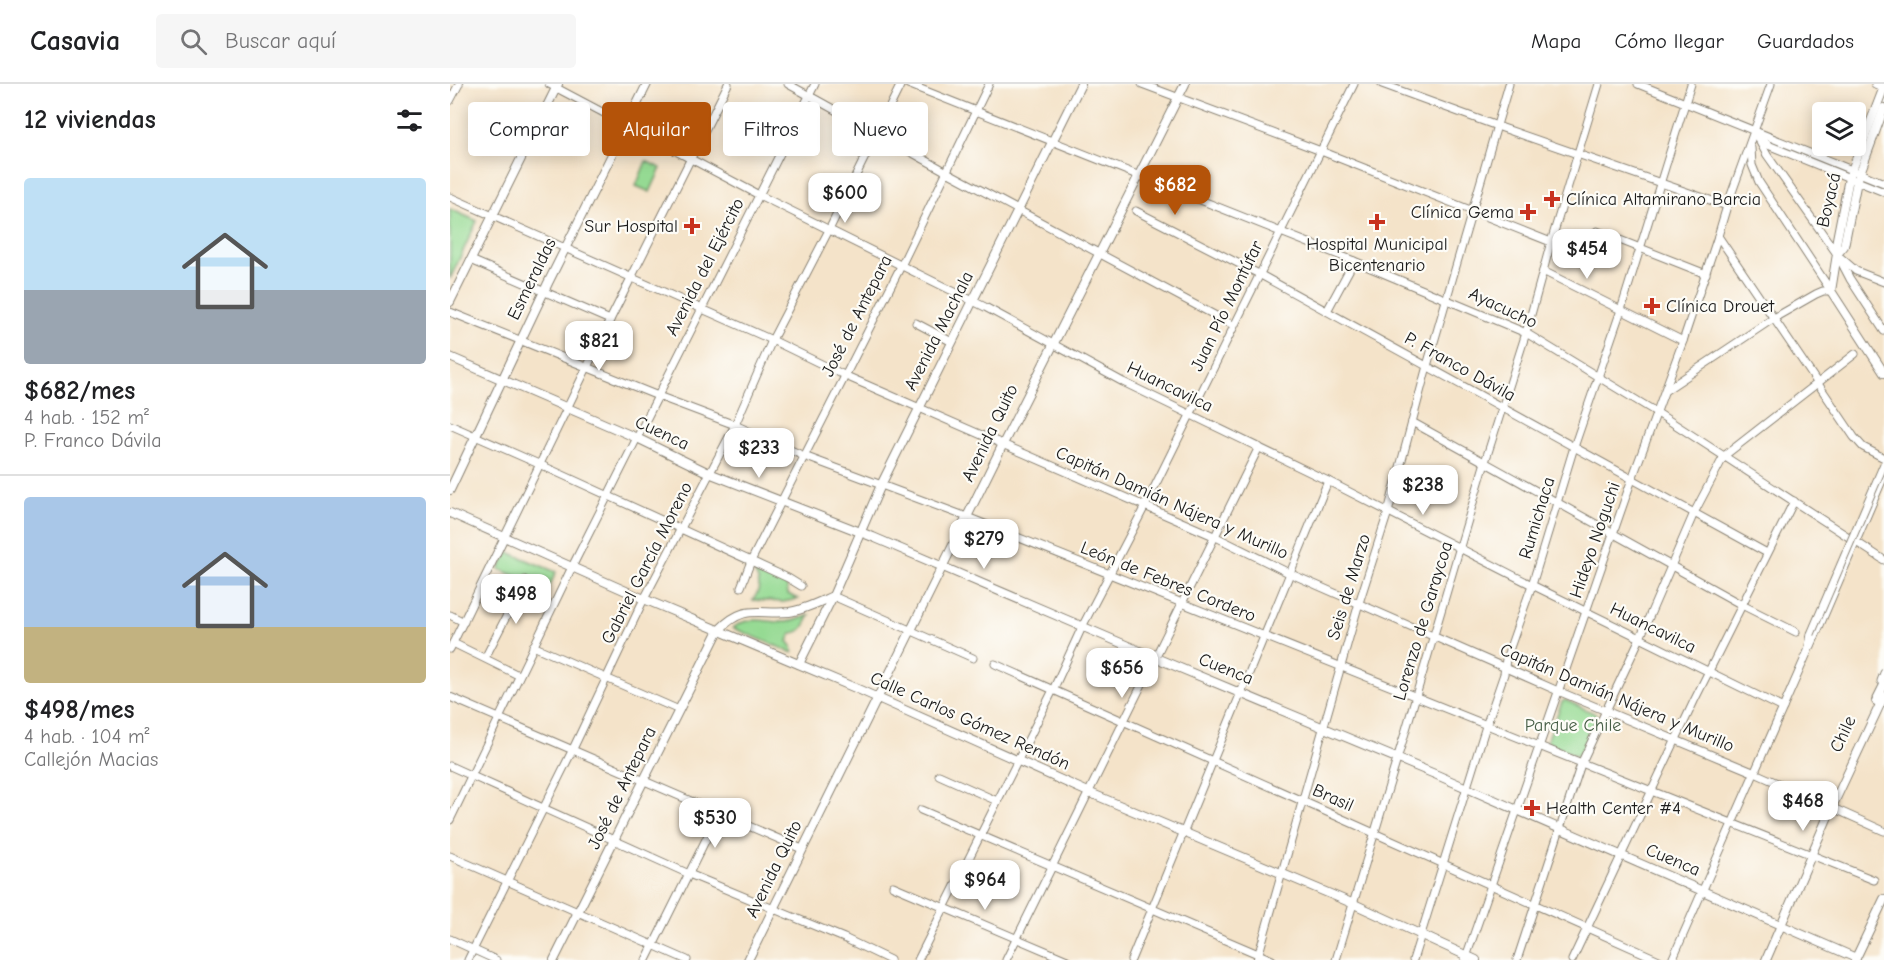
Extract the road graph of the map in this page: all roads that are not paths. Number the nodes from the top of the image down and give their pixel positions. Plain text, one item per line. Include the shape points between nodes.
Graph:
1 (459, 84) edge
2 (642, 84) edge
3 (647, 84) edge
4 (729, 84) edge
5 (788, 84) edge
6 (815, 84) edge
7 (901, 84) edge
8 (908, 84) edge
9 (989, 84) edge
10 (1081, 84) edge
11 (1142, 84) edge
12 (1185, 84) edge
13 (1354, 84) edge
14 (1382, 84) edge
15 (1509, 84) edge
16 (1599, 84) edge
17 (1638, 84) edge
18 (1691, 84) edge
19 (1771, 84) edge
20 (1875, 84) edge
21 (554, 85) edge
22 (1884, 87) edge
23 (809, 96) junction
24 (1178, 98) junction
25 (450, 101) edge
26 (634, 102) edge
27 (637, 102) edge
28 (892, 102) edge
29 (1685, 103) junction
30 (1884, 108) edge
31 (832, 109) edge
32 (976, 111) junction
33 (602, 112) edge
34 (1497, 126) junction
35 (1754, 131) junction
36 (1052, 140) junction
37 (1321, 151) junction
38 (1577, 153) junction
39 (608, 156) edge
40 (684, 156) edge
41 (866, 156) edge
42 (918, 156) edge
43 (690, 159) junction
44 (947, 172) junction
45 (1139, 175) junction
46 (1855, 176) junction
47 (1661, 182) junction
48 (1884, 183) edge
49 (1884, 192) edge
50 (759, 195) junction
51 (450, 197) edge
52 (1727, 206) junction
53 (1018, 210) junction
54 (1472, 210) junction
55 (1136, 211) dead end
56 (491, 216) junction
57 (829, 230) junction
58 (1280, 231) junction
59 (1597, 231) dead end
60 (1718, 236) junction
61 (1551, 242) junction
62 (563, 247) junction
63 (1640, 248) junction
64 (1099, 254) junction
65 (1837, 254) junction
66 (471, 260) junction
67 (1354, 261) junction
68 (901, 266) junction
69 (1543, 272) junction
70 (1259, 274) junction
71 (1706, 274) junction
72 (632, 279) junction
73 (1884, 282) edge
74 (542, 290) junction
75 (1831, 291) junction
76 (1447, 299) junction
77 (973, 301) junction
78 (450, 302) edge
79 (700, 310) junction
80 (1621, 310) junction
81 (1328, 311) junction
82 (450, 312) edge
83 (1774, 318) junction
84 (610, 320) junction
85 (916, 323) dead end
86 (1233, 325) junction
87 (1884, 331) edge
88 (1526, 333) junction
89 (518, 339) junction
90 (772, 340) junction
91 (1683, 340) junction
92 (952, 342) junction
93 (1054, 343) junction
94 (1854, 354) dead end
95 (450, 357) edge
96 (1427, 366) junction
97 (587, 367) junction
98 (1884, 373) edge
99 (846, 376) junction
100 (1597, 376) junction
101 (500, 380) junction
102 (1818, 383) junction
103 (1666, 390) junction
104 (658, 396) junction
105 (920, 407) junction
106 (1502, 407) junction
107 (568, 409) junction
108 (1656, 412) junction
109 (1191, 414) junction
110 (1412, 422) junction
111 (735, 424) junction
112 (450, 425) edge
113 (472, 435) junction
114 (637, 438) junction
115 (1003, 444) junction
116 (1259, 447) junction
117 (1574, 447) junction
118 (804, 456) junction
119 (1724, 456) junction
120 (1884, 458) edge
121 (1485, 462) junction
122 (1884, 464) edge
123 (542, 465) junction
124 (709, 473) junction
125 (1884, 476) edge
126 (450, 477) edge
127 (1632, 479) junction
128 (1328, 481) junction
129 (881, 485) junction
130 (450, 490) edge
131 (609, 496) junction
132 (781, 501) junction
133 (1794, 501) junction
134 (1557, 503) junction
135 (1145, 506) junction
136 (1388, 512) junction
137 (450, 513) edge
138 (1694, 513) junction
139 (967, 518) junction
140 (682, 530) junction
141 (861, 533) junction
142 (1613, 534) junction
143 (506, 537) junction
144 (1216, 537) junction
145 (1857, 542) junction
146 (1460, 548) junction
147 (1767, 553) junction
148 (1884, 560) edge
149 (751, 561) junction
150 (1671, 565) junction
151 (572, 567) junction
152 (942, 567) junction
153 (1288, 573) junction
154 (1108, 574) junction
155 (525, 580) dead end
156 (1532, 585) junction
157 (801, 586) dead end
158 (741, 587) dead end
159 (833, 596) junction
160 (644, 599) junction
161 (1359, 603) junction
162 (1183, 604) junction
163 (1742, 604) junction
164 (1587, 612) junction
165 (450, 615) edge
166 (464, 622) junction
167 (1082, 627) junction
168 (719, 630) junction
169 (912, 630) junction
170 (1796, 632) dead end
171 (1432, 636) junction
172 (1264, 637) junction
173 (1640, 638) junction
174 (452, 646) edge
175 (533, 646) junction
176 (1808, 651) junction
177 (485, 658) junction
178 (973, 658) dead end
179 (1156, 658) junction
180 (799, 664) junction
181 (995, 664) dead end
182 (1505, 667) junction
183 (1341, 668) junction
184 (1708, 673) junction
185 (519, 675) junction
186 (606, 677) junction
187 (1883, 680) edge
188 (1053, 690) junction
189 (1558, 691) junction
190 (1241, 693) junction
191 (1884, 696) edge
192 (450, 697) edge
193 (1415, 697) junction
194 (877, 698) junction
195 (1783, 708) junction
196 (679, 710) junction
197 (1605, 711) junction
198 (499, 719) junction
199 (1124, 722) junction
200 (1486, 726) junction
201 (1323, 728) junction
202 (1676, 740) junction
203 (1539, 747) junction
204 (572, 751) junction
205 (1397, 759) junction
206 (1017, 760) junction
207 (1213, 761) junction
208 (1581, 764) junction
209 (450, 766) edge
210 (1755, 773) junction
211 (939, 775) dead end
212 (472, 777) junction
213 (644, 781) junction
214 (1467, 788) junction
215 (1088, 792) junction
216 (1651, 792) junction
217 (997, 801) junction
218 (1303, 801) junction
219 (1830, 806) junction
220 (543, 809) junction
221 (921, 810) dead end
222 (1516, 810) junction
223 (719, 813) junction
224 (450, 820) edge
225 (1732, 824) junction
226 (1560, 829) junction
227 (1884, 831) edge
228 (1184, 832) junction
229 (1375, 834) junction
230 (980, 837) junction
231 (615, 839) junction
232 (802, 849) junction
233 (450, 856) edge
234 (1622, 856) junction
235 (1809, 858) junction
236 (1442, 863) junction
237 (1052, 867) junction
238 (689, 873) junction
239 (1282, 873) junction
240 (1874, 880) dead end
241 (508, 881) junction
242 (1490, 885) junction
243 (893, 886) dead end
244 (1702, 891) junction
245 (1884, 899) edge
246 (1354, 904) junction
247 (1534, 904) junction
248 (946, 908) junction
249 (1153, 908) junction
250 (772, 909) junction
251 (578, 912) junction
252 (1782, 925) junction
253 (1587, 928) junction
254 (1421, 935) junction
255 (1016, 938) junction
256 (450, 939) edge
257 (654, 946) junction
258 (473, 950) junction
259 (1257, 957) edge
260 (1466, 958) edge
261 (1855, 959) edge
262 (468, 960) edge
263 (496, 960) edge
264 (554, 960) edge
265 (646, 960) edge
266 (687, 960) edge
267 (748, 960) edge
268 (890, 960) edge
269 (918, 960) edge
270 (1006, 960) edge
271 (1066, 960) edge
272 (1131, 960) edge
273 (1272, 960) edge
274 (1336, 960) edge
275 (1413, 960) edge
276 (1476, 960) edge
277 (1517, 960) edge
278 (1572, 960) edge
279 (1659, 960) edge
280 (1672, 960) edge
281 (1766, 960) edge

1 - 25 street
2 - 26 main road, Esmeraldas
3 - 27 main road, Esmeraldas
4 - 43 street
5 - 23 street
6 - 23 street, Avenida del Ejército
7 - 28 street, Gabriel García Moreno
8 - 32 street, Ayacucho
9 - 32 street, José de Antepara
10 - 36 main road, Avenida Machala
11 - 24 street
12 - 24 main road, Avenida Quito
13 - 37 street, Juan Pío Montúfar
14 - 34 street
15 - 34 street, Seis de Marzo
16 - 38 street, Lorenzo de Garaycoa
17 - 29 street
18 - 29 street, Rumichaca
19 - 35 street
20 - 22 street
21 - 33 street, Huancavilca
21 - 56 main road
22 - 46 main road, Boyacá
23 - 31 street
23 - 50 street, Avenida del Ejército
24 - 37 street
24 - 45 main road, Avenida Quito
29 - 35 street
29 - 47 street, Rumichaca
30 - 46 main road, Boyacá
32 - 36 street, Ayacucho
32 - 44 street, José de Antepara
34 - 38 street
34 - 54 street, Seis de Marzo
35 - 46 street
35 - 52 street, Hideyo Noguchi
35 - 65 street
35 - 75 street via 1750,155 1755,173
36 - 45 street, Ayacucho
36 - 53 main road, Avenida Machala
37 - 54 street
37 - 58 street, Juan Pío Montúfar
38 - 47 street
38 - 61 street, Lorenzo de Garaycoa
39 - 62 main road, Esmeraldas
40 - 43 street, Huancavilca
41 - 57 street, Gabriel García Moreno
42 - 44 street
43 - 50 street, Huancavilca
43 - 72 street
44 - 53 street
44 - 68 street, José de Antepara
45 - 58 street, Ayacucho
45 - 64 main road, Avenida Quito
46 - 48 street
46 - 49 street
46 - 65 main road, Boyacá via 1844,246
47 - 52 street
47 - 63 street, Rumichaca
50 - 57 street, Huancavilca
50 - 79 street, Avenida del Ejército
51 - 56 street, Capitán Damián Nájera y Murillo
52 - 60 street, Hideyo Noguchi
53 - 64 street
53 - 77 main road, Avenida Machala
54 - 61 street
54 - 76 street, Seis de Marzo
55 - 70 street, P. Franco Dávila
56 - 62 street, Capitán Damián Nájera y Murillo
56 - 66 main road
57 - 68 street, Huancavilca
57 - 90 street, Gabriel García Moreno
58 - 67 street, Ayacucho
58 - 70 street, Juan Pío Montúfar
59 - 63 street
60 - 71 street, Hideyo Noguchi
60 - 83 street
61 - 69 street, Lorenzo de Garaycoa
62 - 72 street, Capitán Damián Nájera y Murillo
62 - 74 main road, Esmeraldas
63 - 71 street
63 - 80 street, Rumichaca
64 - 86 street
64 - 93 main road, Avenida Quito
65 - 73 street via 1856,271
65 - 75 main road, Boyacá
65 - 87 street
66 - 74 street
66 - 78 main road
67 - 76 street, Ayacucho
67 - 81 street
68 - 77 street, Huancavilca
68 - 99 street, José de Antepara
69 - 80 street
69 - 88 street, Lorenzo de Garaycoa
70 - 81 street, P. Franco Dávila
70 - 86 street, Juan Pío Montúfar
71 - 91 street, Hideyo Noguchi
72 - 79 street, Capitán Damián Nájera y Murillo
72 - 84 street
74 - 84 street
74 - 89 main road, Esmeraldas
75 - 83 street via 1820,292
75 - 98 main road
76 - 88 street, Ayacucho
76 - 96 street, Seis de Marzo
77 - 92 main road, Avenida Machala
77 - 93 street, Huancavilca
79 - 90 street, Capitán Damián Nájera y Murillo
79 - 104 street, Avenida del Ejército
80 - 91 street
80 - 100 street, Rumichaca
81 - 96 street, P. Franco Dávila
82 - 89 street, León de Febres Cordero
83 - 102 street
83 - 103 street
84 - 97 street
85 - 92 street
86 - 109 street, Juan Pío Montúfar
88 - 100 street, Ayacucho
88 - 106 street, Lorenzo de Garaycoa
89 - 97 street, León de Febres Cordero
89 - 101 main road, Esmeraldas
90 - 99 street, Capitán Damián Nájera y Murillo
90 - 111 street, Gabriel García Moreno
91 - 103 street, Hideyo Noguchi
92 - 105 main road, Avenida Machala
93 - 109 street, Huancavilca
93 - 115 main road, Avenida Quito
94 - 102 street
95 - 101 main road, Cuenca
96 - 106 street, P. Franco Dávila
96 - 110 street, Seis de Marzo
97 - 104 street, León de Febres Cordero
97 - 107 street
99 - 105 street, Capitán Damián Nájera y Murillo
99 - 118 street, José de Antepara
100 - 108 street, Ayacucho
100 - 117 street, Rumichaca
101 - 107 main road, Cuenca
101 - 113 main road, Esmeraldas
102 - 119 street
102 - 120 street via 1858,442
103 - 108 street, Hideyo Noguchi
104 - 111 street, León de Febres Cordero
104 - 114 street, Avenida del Ejército
105 - 115 street, Capitán Damián Nájera y Murillo
105 - 129 main road, Avenida Machala
106 - 117 street, P. Franco Dávila
106 - 121 street, Lorenzo de Garaycoa
107 - 114 main road, Cuenca
107 - 123 street
108 - 119 street, Ayacucho
108 - 127 street, Hideyo Noguchi
109 - 116 street, Huancavilca
109 - 135 street, Juan Pío Montúfar
110 - 121 street
110 - 136 street, Seis de Marzo
111 - 118 street, León de Febres Cordero
111 - 124 street, Gabriel García Moreno
112 - 113 street
113 - 123 street
113 - 126 main road, Esmeraldas
113 - 130 main road, Esmeraldas
114 - 124 main road, Cuenca
114 - 131 street, Avenida del Ejército
115 - 135 street, Capitán Damián Nájera y Murillo
115 - 139 main road, Avenida Quito
116 - 128 street, Huancavilca
116 - 144 street
117 - 127 street, P. Franco Dávila
117 - 134 street, Rumichaca
118 - 129 street, León de Febres Cordero
118 - 132 street, José de Antepara
119 - 133 street, Ayacucho
119 - 138 street
121 - 134 street
121 - 146 street, Lorenzo de Garaycoa
122 - 176 street, bridge via 1811,634
123 - 131 street
123 - 143 street
124 - 132 main road, Cuenca
124 - 140 street, Gabriel García Moreno
125 - 145 street
127 - 138 street, P. Franco Dávila
127 - 142 street, Hideyo Noguchi
128 - 136 street, Huancavilca
128 - 153 street
129 - 139 street, León de Febres Cordero
129 - 141 main road, Avenida Machala
131 - 140 street
131 - 151 street, Avenida del Ejército
132 - 141 main road, Cuenca
132 - 149 street, José de Antepara
133 - 145 street, Ayacucho
133 - 147 street
134 - 142 street
134 - 156 street, Rumichaca
135 - 144 street, Capitán Damián Nájera y Murillo
135 - 154 street, Juan Pío Montúfar
136 - 146 street, Huancavilca
136 - 161 street, Seis de Marzo
137 - 143 main road, Calle Carlos Gómez Rendón
138 - 147 street, P. Franco Dávila
138 - 150 street
139 - 152 main road, Avenida Quito
139 - 154 street, León de Febres Cordero
140 - 149 street
140 - 160 street, Gabriel García Moreno
141 - 152 main road, Cuenca
141 - 159 main road, Avenida Machala
142 - 150 street
142 - 164 street, Hideyo Noguchi
143 - 151 main road, Calle Carlos Gómez Rendón
143 - 166 street
144 - 153 street, Capitán Damián Nájera y Murillo
144 - 162 street
145 - 148 street, Ayacucho
145 - 176 street
146 - 156 street, Huancavilca
146 - 171 street, Lorenzo de Garaycoa
147 - 163 street
149 - 157 street
149 - 158 street, José de Antepara
150 - 163 street
150 - 173 street
151 - 160 main road, Calle Carlos Gómez Rendón
151 - 175 street, Avenida del Ejército
152 - 167 main road, Cuenca
152 - 169 main road, Avenida Quito
153 - 161 street, Capitán Damián Nájera y Murillo
153 - 172 street
154 - 162 street, León de Febres Cordero
154 - 167 street, Juan Pío Montúfar
155 - 177 street
156 - 164 street, Huancavilca
156 - 182 street, Rumichaca
159 - 168 main road via 798,610 744,613
159 - 169 street
159 - 180 main road, Avenida Machala
160 - 168 main road, Calle Carlos Gómez Rendón
160 - 186 street, Gabriel García Moreno
161 - 171 street, Capitán Damián Nájera y Murillo
161 - 183 street, Seis de Marzo
162 - 172 street, León de Febres Cordero
162 - 179 street
163 - 170 street
163 - 184 street
164 - 173 street, Huancavilca
164 - 189 street, Hideyo Noguchi
165 - 166 street
166 - 174 street
167 - 179 main road, Cuenca
167 - 188 street, Juan Pío Montúfar
168 - 180 main road, Calle Carlos Gómez Rendón
168 - 196 main road, José de Antepara
169 - 178 street
169 - 194 main road, Avenida Quito
171 - 182 street, Capitán Damián Nájera y Murillo
171 - 193 street, Lorenzo de Garaycoa
172 - 183 street, León de Febres Cordero
172 - 190 street
173 - 184 street, Huancavilca
173 - 197 street
174 - 177 street
175 - 185 street, Avenida del Ejército
175 - 186 street
176 - 195 street
177 - 185 street
179 - 190 main road, Cuenca
179 - 199 street
180 - 194 main road, Calle Carlos Gómez Rendón
181 - 188 street, Brasil
182 - 189 street, Capitán Damián Nájera y Murillo
182 - 200 street, Rumichaca
183 - 193 street, León de Febres Cordero
183 - 201 street, Seis de Marzo
184 - 195 street, Huancavilca
184 - 202 street
185 - 198 street, Avenida del Ejército
186 - 196 street
186 - 204 street, Gabriel García Moreno
187 - 219 main road, Chile
188 - 199 street, Brasil
188 - 206 street, Juan Pío Montúfar
189 - 197 street, Capitán Damián Nájera y Murillo
189 - 203 street, Hideyo Noguchi
190 - 201 main road, Cuenca
190 - 207 street
191 - 219 main road, Chile
192 - 198 street
193 - 200 street, León de Febres Cordero
193 - 205 street, Lorenzo de Garaycoa
194 - 206 main road, Calle Carlos Gómez Rendón
194 - 232 main road, Avenida Quito
195 - 210 street
196 - 213 main road, José de Antepara
197 - 202 street, Capitán Damián Nájera y Murillo
197 - 208 street
198 - 204 street
198 - 212 street, Avenida del Ejército
199 - 207 street, Brasil
199 - 215 street
200 - 203 street, León de Febres Cordero
200 - 214 street, Rumichaca
201 - 205 main road, Cuenca
201 - 218 street, Seis de Marzo
202 - 210 street, Capitán Damián Nájera y Murillo
202 - 216 street
203 - 208 street, León de Febres Cordero
203 - 222 street, Hideyo Noguchi
204 - 213 street
204 - 220 street, Gabriel García Moreno
205 - 214 main road, Cuenca
205 - 229 street, Lorenzo de Garaycoa
206 - 215 main road, Calle Carlos Gómez Rendón
206 - 217 street, Juan Pío Montúfar
207 - 218 street, Brasil
207 - 228 street
208 - 216 street, León de Febres Cordero
208 - 226 street
209 - 212 street
210 - 219 street, Capitán Damián Nájera y Murillo
210 - 225 street
211 - 217 street
212 - 220 street
212 - 224 street, Avenida del Ejército
213 - 223 street
213 - 231 main road, José de Antepara
214 - 222 main road, Cuenca
214 - 236 street, Rumichaca
215 - 228 main road, Calle Carlos Gómez Rendón
215 - 237 street
216 - 225 street, León de Febres Cordero
216 - 234 street
217 - 230 street, Juan Pío Montúfar
218 - 229 street, Brasil
218 - 239 street, Seis de Marzo
219 - 227 street, Capitán Damián Nájera y Murillo
219 - 235 main road, Chile
220 - 231 street
220 - 241 street, Gabriel García Moreno
221 - 230 street
222 - 226 main road, Cuenca
222 - 242 street, Hideyo Noguchi
223 - 232 street
223 - 238 street
225 - 235 street, León de Febres Cordero
225 - 244 street
226 - 234 main road, Cuenca
226 - 247 street
228 - 239 main road, Calle Carlos Gómez Rendón
228 - 249 street
229 - 236 street, Brasil
229 - 246 street, Lorenzo de Garaycoa
230 - 237 street
230 - 248 street, Juan Pío Montúfar
231 - 238 street
231 - 251 main road, José de Antepara
232 - 250 main road, Avenida Quito
233 - 241 street
234 - 244 main road, Cuenca
234 - 253 street
235 - 240 street, León de Febres Cordero
235 - 252 main road, Chile
236 - 242 street, Brasil
236 - 254 street, Rumichaca
237 - 249 street
237 - 255 street
238 - 250 street
238 - 257 street
239 - 246 main road, Calle Carlos Gómez Rendón
239 - 259 street, Seis de Marzo
241 - 251 street
241 - 258 street, Gabriel García Moreno
242 - 247 street, Brasil
242 - 260 street, Hideyo Noguchi
243 - 248 street
244 - 252 main road, Cuenca
244 - 280 street
245 - 261 main road
246 - 254 main road, Calle Carlos Gómez Rendón
246 - 274 street, Lorenzo de Garaycoa
247 - 253 street, Brasil
247 - 277 street
248 - 255 street
248 - 269 street, Juan Pío Montúfar
249 - 259 street
249 - 272 street
250 - 267 main road, Avenida Quito
250 - 268 street
251 - 257 street
251 - 264 main road, José de Antepara
252 - 261 main road, Cuenca
252 - 281 main road, Chile
253 - 278 street
253 - 279 street, Brasil
254 - 260 main road, Calle Carlos Gómez Rendón
254 - 275 street, Rumichaca
255 - 270 street
255 - 271 street
256 - 258 street
257 - 265 street
257 - 266 street
258 - 262 street, Gabriel García Moreno
258 - 263 street
259 - 273 street
260 - 276 main road, Calle Carlos Gómez Rendón

